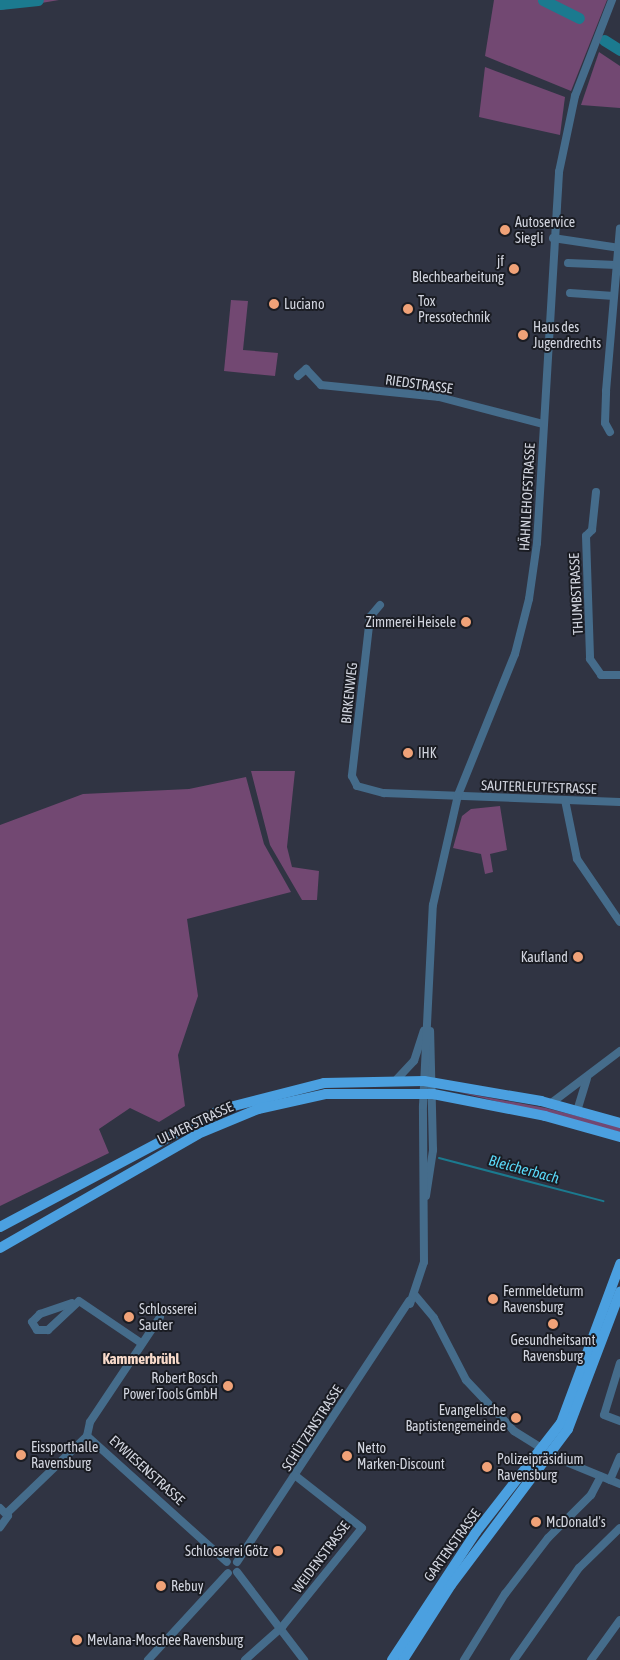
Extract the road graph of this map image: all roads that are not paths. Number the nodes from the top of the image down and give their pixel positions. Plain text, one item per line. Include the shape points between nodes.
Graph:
1 (612, 0) edge
2 (620, 228) edge
3 (553, 238) junction
4 (619, 248) edge
5 (568, 263) dead end
6 (617, 265) junction
7 (570, 293) dead end
8 (616, 293) edge
9 (298, 376) dead end
10 (544, 424) junction
11 (610, 432) dead end
12 (596, 492) dead end
13 (380, 605) dead end
14 (620, 675) edge
15 (357, 786) joint
16 (458, 795) junction
17 (565, 800) junction
18 (620, 802) edge
19 (620, 922) edge
20 (428, 1019) junction
21 (620, 1051) edge
22 (588, 1076) junction
23 (397, 1079) junction
24 (429, 1081) junction
25 (428, 1093) junction
26 (550, 1104) junction
27 (577, 1111) junction
28 (620, 1122) edge
29 (619, 1137) edge
30 (0, 1226) edge
31 (0, 1248) edge
32 (620, 1264) edge
33 (620, 1292) edge
34 (419, 1298) junction
35 (72, 1303) junction
36 (408, 1304) junction
37 (160, 1317) dead end
38 (141, 1343) junction
39 (620, 1363) edge
40 (620, 1422) edge
41 (87, 1436) junction
42 (546, 1453) junction
43 (620, 1457) edge
44 (296, 1476) junction
45 (601, 1476) junction
46 (610, 1480) junction
47 (620, 1484) edge
48 (0, 1508) edge
49 (7, 1513) junction
50 (0, 1527) edge
51 (620, 1528) edge
52 (227, 1562) junction
53 (237, 1562) junction
54 (237, 1572) junction
55 (228, 1573) junction
56 (620, 1620) edge
57 (282, 1627) junction
58 (148, 1660) edge
59 (245, 1660) edge
60 (304, 1660) edge
61 (392, 1660) edge
62 (403, 1660) edge
63 (464, 1660) edge
64 (514, 1660) edge
65 (591, 1660) edge

1 - 3 street, HÄHNLEHOFSTRASSE via 570,114 559,172
2 - 4 street
3 - 4 street
3 - 10 street, HÄHNLEHOFSTRASSE
4 - 6 street
5 - 6 street
6 - 8 street
7 - 8 street
8 - 11 street via 606,390 605,423
9 - 10 street, RIEDSTRASSE via 306,369 321,385 439,397
10 - 16 street, HÄHNLEHOFSTRASSE via 537,543 526,612 506,678
12 - 14 street, THUMBSTRASSE via 592,530 586,536 590,659 601,675
13 - 15 street, BIRKENWEG via 370,617 352,776
15 - 16 street, SAUTERLEUTESTRASSE via 384,793
16 - 17 street, SAUTERLEUTESTRASSE
16 - 20 street, HÄHNLEHOFSTRASSE via 433,905
17 - 18 street, SAUTERLEUTESTRASSE
17 - 19 street via 577,859
20 - 23 street via 414,1061
20 - 24 street
21 - 22 street
22 - 26 street
22 - 27 street
23 - 24 main road, ULMER STRASSE
23 - 30 main road, ULMER STRASSE via 324,1083 222,1109
24 - 25 street
24 - 26 main road, ULMER STRASSE
25 - 29 main road, ULMER STRASSE
25 - 31 main road, ULMER STRASSE via 326,1094 258,1109 169,1149
25 - 34 street via 424,1262
26 - 27 main road, ULMER STRASSE
27 - 28 main road, ULMER STRASSE
32 - 42 main road, GARTENSTRASSE via 572,1398
33 - 42 main road, GARTENSTRASSE via 582,1399
34 - 36 street
34 - 36 street, SCHÜTZENSTRASSE
34 - 42 street via 466,1380 514,1432
35 - 35 street via 48,1330 37,1330 32,1322 40,1314
35 - 38 street via 85,1302
36 - 44 street, SCHÜTZENSTRASSE
37 - 38 street
38 - 41 street via 90,1422
39 - 40 street via 604,1414
41 - 49 street, EYWIESENSTRASSE
41 - 52 street, EYWIESENSTRASSE
42 - 45 street
42 - 61 main road, GARTENSTRASSE via 476,1532
42 - 62 main road, GARTENSTRASSE
43 - 46 street
44 - 53 street, SCHÜTZENSTRASSE
44 - 57 street, WEIDENSTRASSE via 362,1528
45 - 46 street
45 - 63 street via 591,1495 548,1538 505,1594
46 - 47 street
48 - 49 street
49 - 50 street, EYWIESENSTRASSE via 7,1522
51 - 64 street via 579,1568
52 - 53 street
52 - 55 street
53 - 54 street
54 - 55 street
54 - 57 street
55 - 58 street
56 - 65 street
57 - 59 street, WEIDENSTRASSE
57 - 60 street

